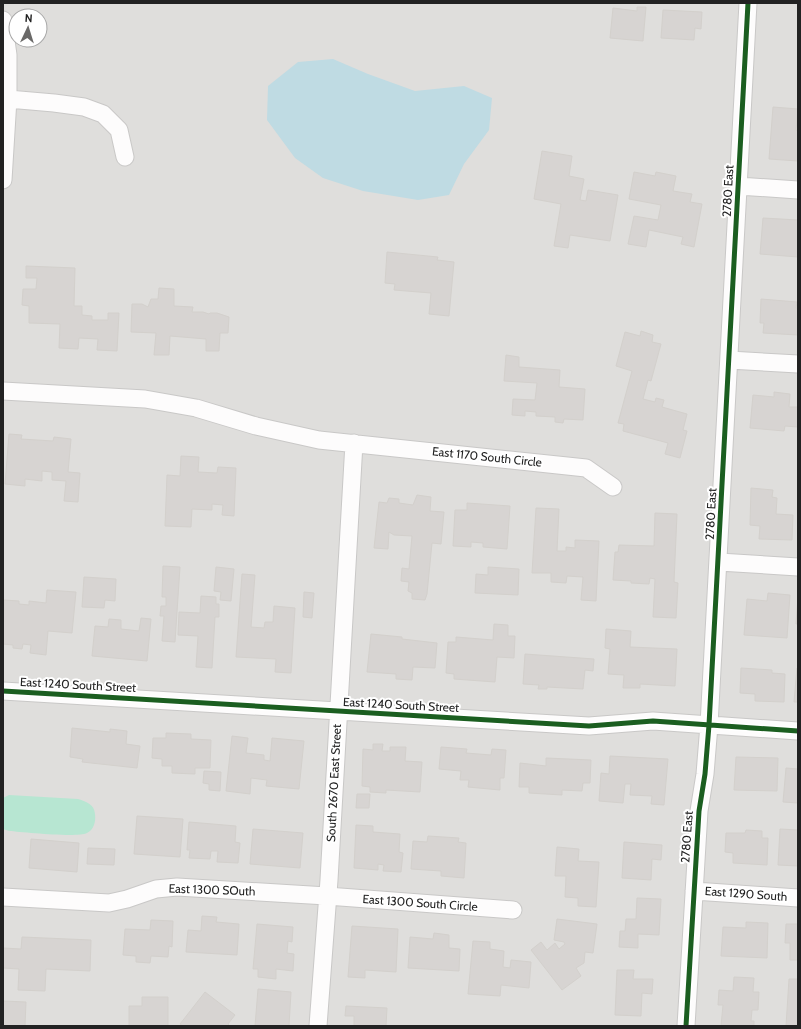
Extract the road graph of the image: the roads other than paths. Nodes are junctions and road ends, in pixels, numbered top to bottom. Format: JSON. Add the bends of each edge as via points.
{"nodes":[{"id":1,"x":748,"y":3,"type":"edge"},
{"id":2,"x":3,"y":20,"type":"edge"},
{"id":3,"x":8,"y":99,"type":"junction"},
{"id":4,"x":125,"y":157,"type":"dead end"},
{"id":5,"x":3,"y":180,"type":"edge"},
{"id":6,"x":738,"y":186,"type":"junction"},
{"id":7,"x":798,"y":190,"type":"edge"},
{"id":8,"x":729,"y":360,"type":"junction"},
{"id":9,"x":798,"y":364,"type":"edge"},
{"id":10,"x":3,"y":392,"type":"edge"},
{"id":11,"x":354,"y":443,"type":"junction"},
{"id":12,"x":613,"y":487,"type":"dead end"},
{"id":13,"x":719,"y":562,"type":"junction"},
{"id":14,"x":798,"y":567,"type":"edge"},
{"id":15,"x":3,"y":691,"type":"edge"},
{"id":16,"x":338,"y":711,"type":"junction"},
{"id":17,"x":709,"y":725,"type":"junction"},
{"id":18,"x":798,"y":731,"type":"edge"},
{"id":19,"x":694,"y":891,"type":"junction"},
{"id":20,"x":327,"y":896,"type":"junction"},
{"id":21,"x":3,"y":897,"type":"edge"},
{"id":22,"x":798,"y":898,"type":"edge"},
{"id":23,"x":513,"y":910,"type":"dead end"},
{"id":24,"x":318,"y":1026,"type":"edge"},
{"id":25,"x":686,"y":1026,"type":"edge"}],
"edges":[{"from":1,"to":6,"type":"street","name":"2780 East"},
{"from":2,"to":3,"type":"street","via":[[8,56]]},
{"from":3,"to":4,"type":"street","via":[[84,107],[103,114],[119,130]]},
{"from":3,"to":5,"type":"street"},
{"from":6,"to":7,"type":"street"},
{"from":6,"to":8,"type":"street","name":"2780 East"},
{"from":8,"to":9,"type":"street"},
{"from":8,"to":13,"type":"street","name":"2780 East"},
{"from":10,"to":11,"type":"street","name":"East 1170 South Circle","via":[[145,399],[196,408],[256,426],[319,440]]},
{"from":11,"to":12,"type":"street","name":"East 1170 South Circle","via":[[586,468]]},
{"from":11,"to":16,"type":"street","name":"South 2670 East Street"},
{"from":13,"to":14,"type":"street"},
{"from":13,"to":17,"type":"street","name":"2780 East"},
{"from":15,"to":16,"type":"street","name":"East 1240 South Street"},
{"from":16,"to":17,"type":"street","name":"East 1240 South Street","via":[[588,726],[653,721]]},
{"from":16,"to":20,"type":"street","name":"South 2670 East Street"},
{"from":17,"to":18,"type":"street","name":"East 1240 South Street"},
{"from":17,"to":19,"type":"street","name":"2780 East","via":[[699,811]]},
{"from":19,"to":22,"type":"street","name":"East 1290 South"},
{"from":19,"to":25,"type":"street","name":"2780 East"},
{"from":20,"to":21,"type":"street","name":"East 1300 SOuth","via":[[177,887],[156,889],[127,900],[109,903]]},
{"from":20,"to":23,"type":"street","name":"East 1300 South Circle"},
{"from":20,"to":24,"type":"street","name":"South 2670 East Street"}]}
